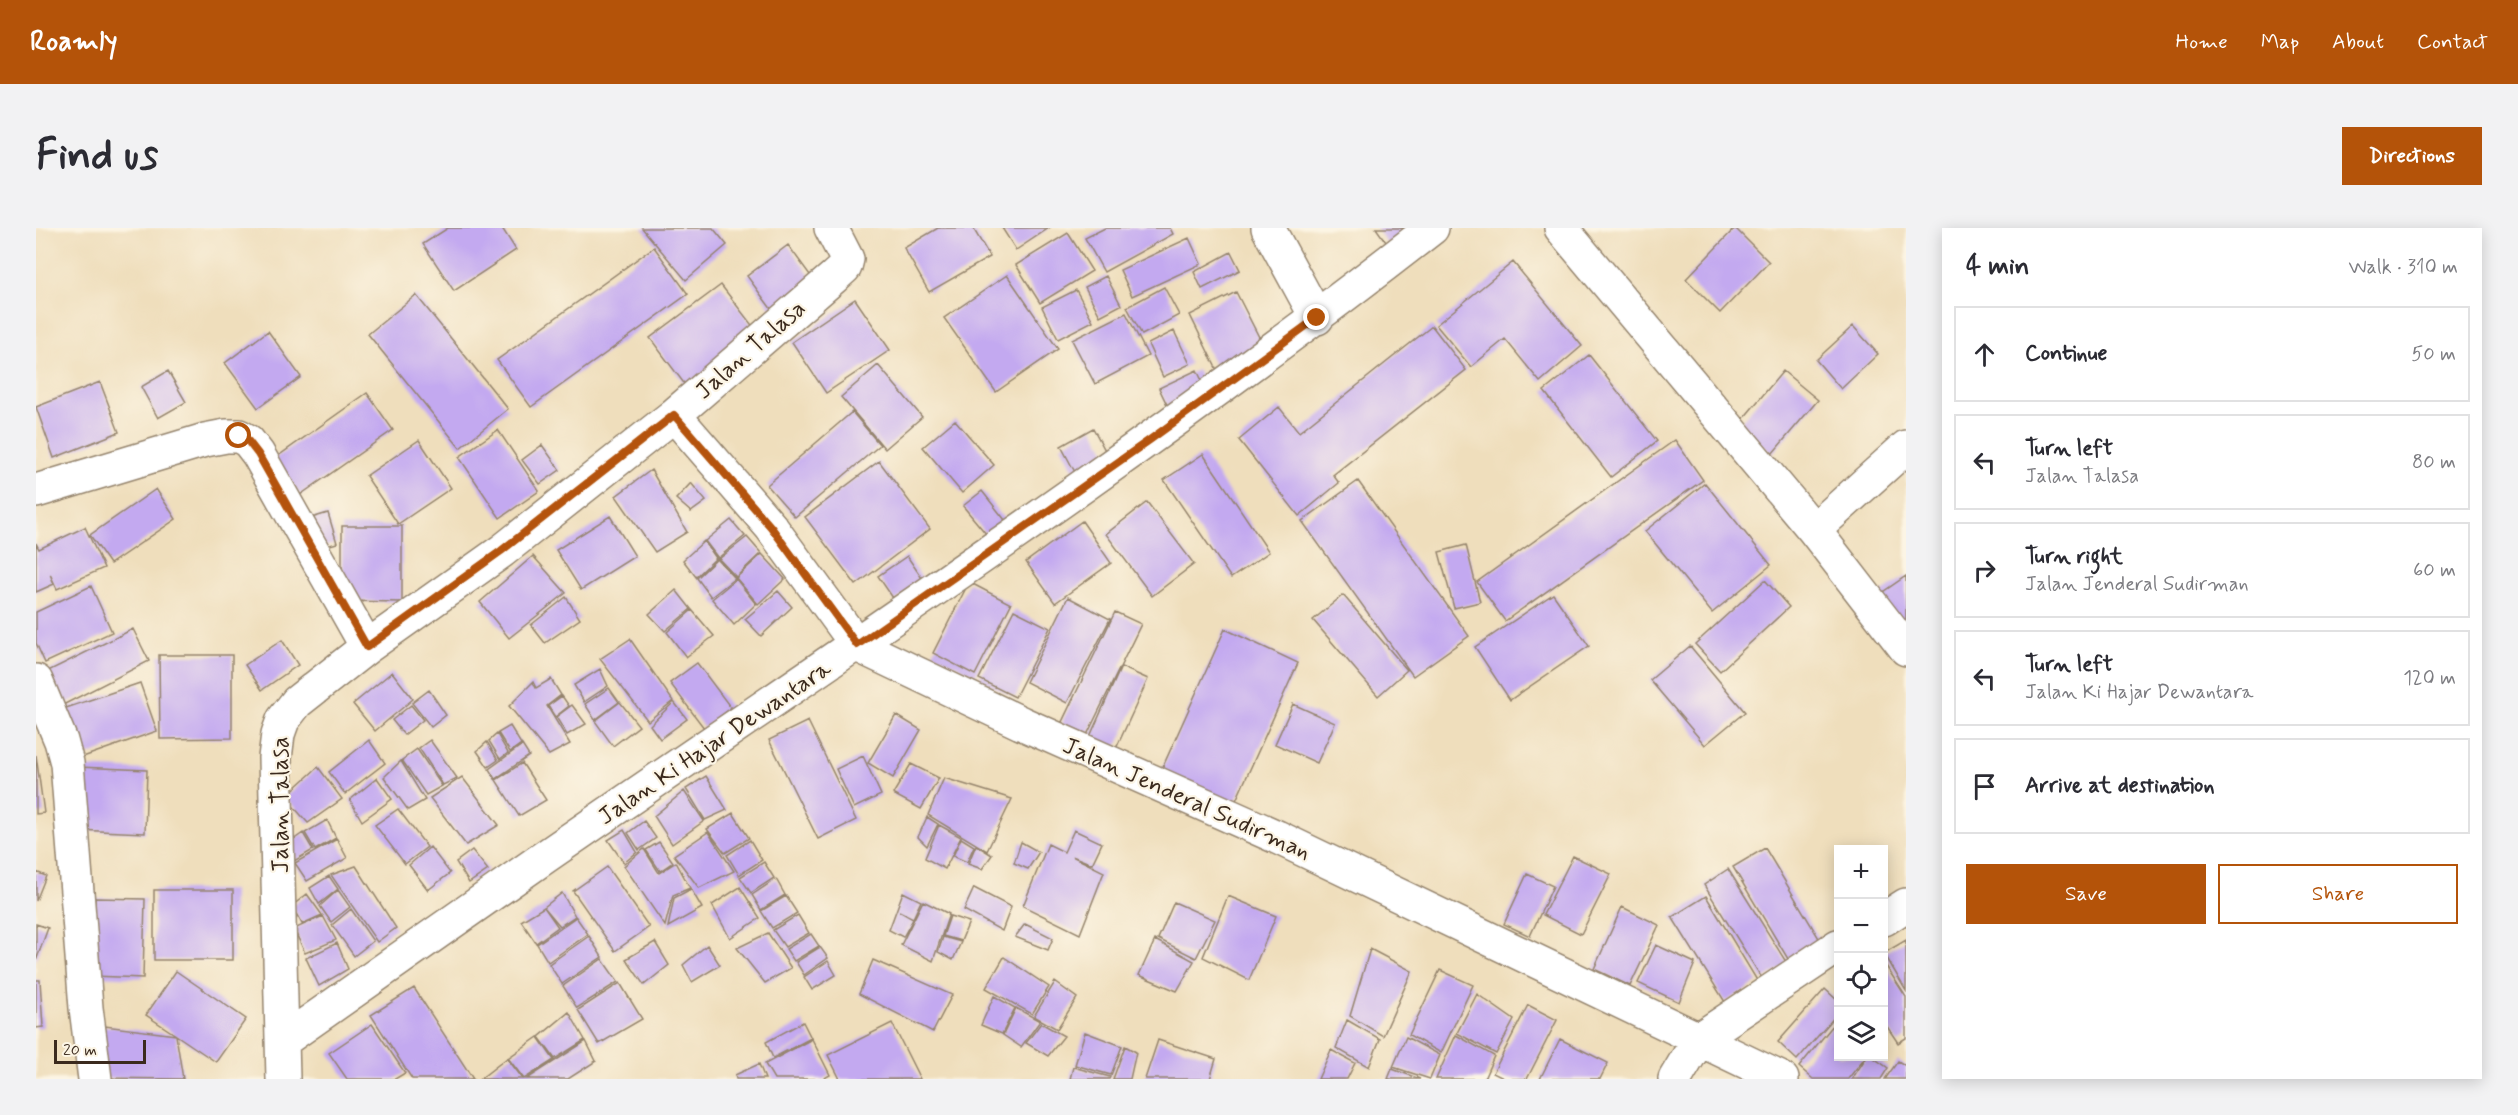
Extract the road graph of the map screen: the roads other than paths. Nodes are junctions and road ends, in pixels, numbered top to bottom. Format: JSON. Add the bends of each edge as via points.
{"nodes":[{"id":1,"x":831,"y":228,"type":"edge"},
{"id":2,"x":1268,"y":228,"type":"edge"},
{"id":3,"x":1432,"y":228,"type":"edge"},
{"id":4,"x":1561,"y":228,"type":"edge"},
{"id":5,"x":1317,"y":318,"type":"junction"},
{"id":6,"x":674,"y":415,"type":"junction"},
{"id":7,"x":1906,"y":447,"type":"edge"},
{"id":8,"x":36,"y":491,"type":"edge"},
{"id":9,"x":1814,"y":530,"type":"junction"},
{"id":10,"x":857,"y":645,"type":"junction"},
{"id":11,"x":367,"y":647,"type":"junction"},
{"id":12,"x":1906,"y":649,"type":"edge"},
{"id":13,"x":36,"y":681,"type":"edge"},
{"id":14,"x":1906,"y":905,"type":"edge"},
{"id":15,"x":1888,"y":916,"type":"edge"},
{"id":16,"x":1834,"y":949,"type":"edge"},
{"id":17,"x":1700,"y":1039,"type":"junction"},
{"id":18,"x":284,"y":1040,"type":"junction"},
{"id":19,"x":94,"y":1079,"type":"edge"},
{"id":20,"x":284,"y":1079,"type":"edge"},
{"id":21,"x":1675,"y":1079,"type":"edge"},
{"id":22,"x":1782,"y":1079,"type":"edge"}],
"edges":[{"from":1,"to":6,"type":"street","name":"Jalan Talasa","via":[[847,259],[842,270]]},
{"from":2,"to":5,"type":"street"},
{"from":3,"to":5,"type":"street","name":"Jalan Ki Hajar Dewantara"},
{"from":4,"to":9,"type":"street"},
{"from":5,"to":10,"type":"street","name":"Jalan Ki Hajar Dewantara"},
{"from":6,"to":10,"type":"street","name":"Jalan Jenderal Sudirman","via":[[771,527]]},
{"from":6,"to":11,"type":"street","name":"Jalan Talasa","via":[[501,551]]},
{"from":7,"to":9,"type":"street"},
{"from":8,"to":11,"type":"street","via":[[205,440],[239,436],[258,454]]},
{"from":9,"to":12,"type":"street"},
{"from":10,"to":17,"type":"street","name":"Jalan Jenderal Sudirman","via":[[1277,837]]},
{"from":10,"to":18,"type":"street","name":"Jalan Ki Hajar Dewantara"},
{"from":11,"to":18,"type":"street","name":"Jalan Talasa","via":[[297,702],[282,720],[278,734],[275,759]]},
{"from":13,"to":19,"type":"street","via":[[67,764]]},
{"from":14,"to":15,"type":"street"},
{"from":16,"to":17,"type":"street"},
{"from":17,"to":21,"type":"street"},
{"from":17,"to":22,"type":"street","name":"Jalan Jenderal Sudirman"},
{"from":18,"to":20,"type":"street","name":"Jalan Talasa"}]}
